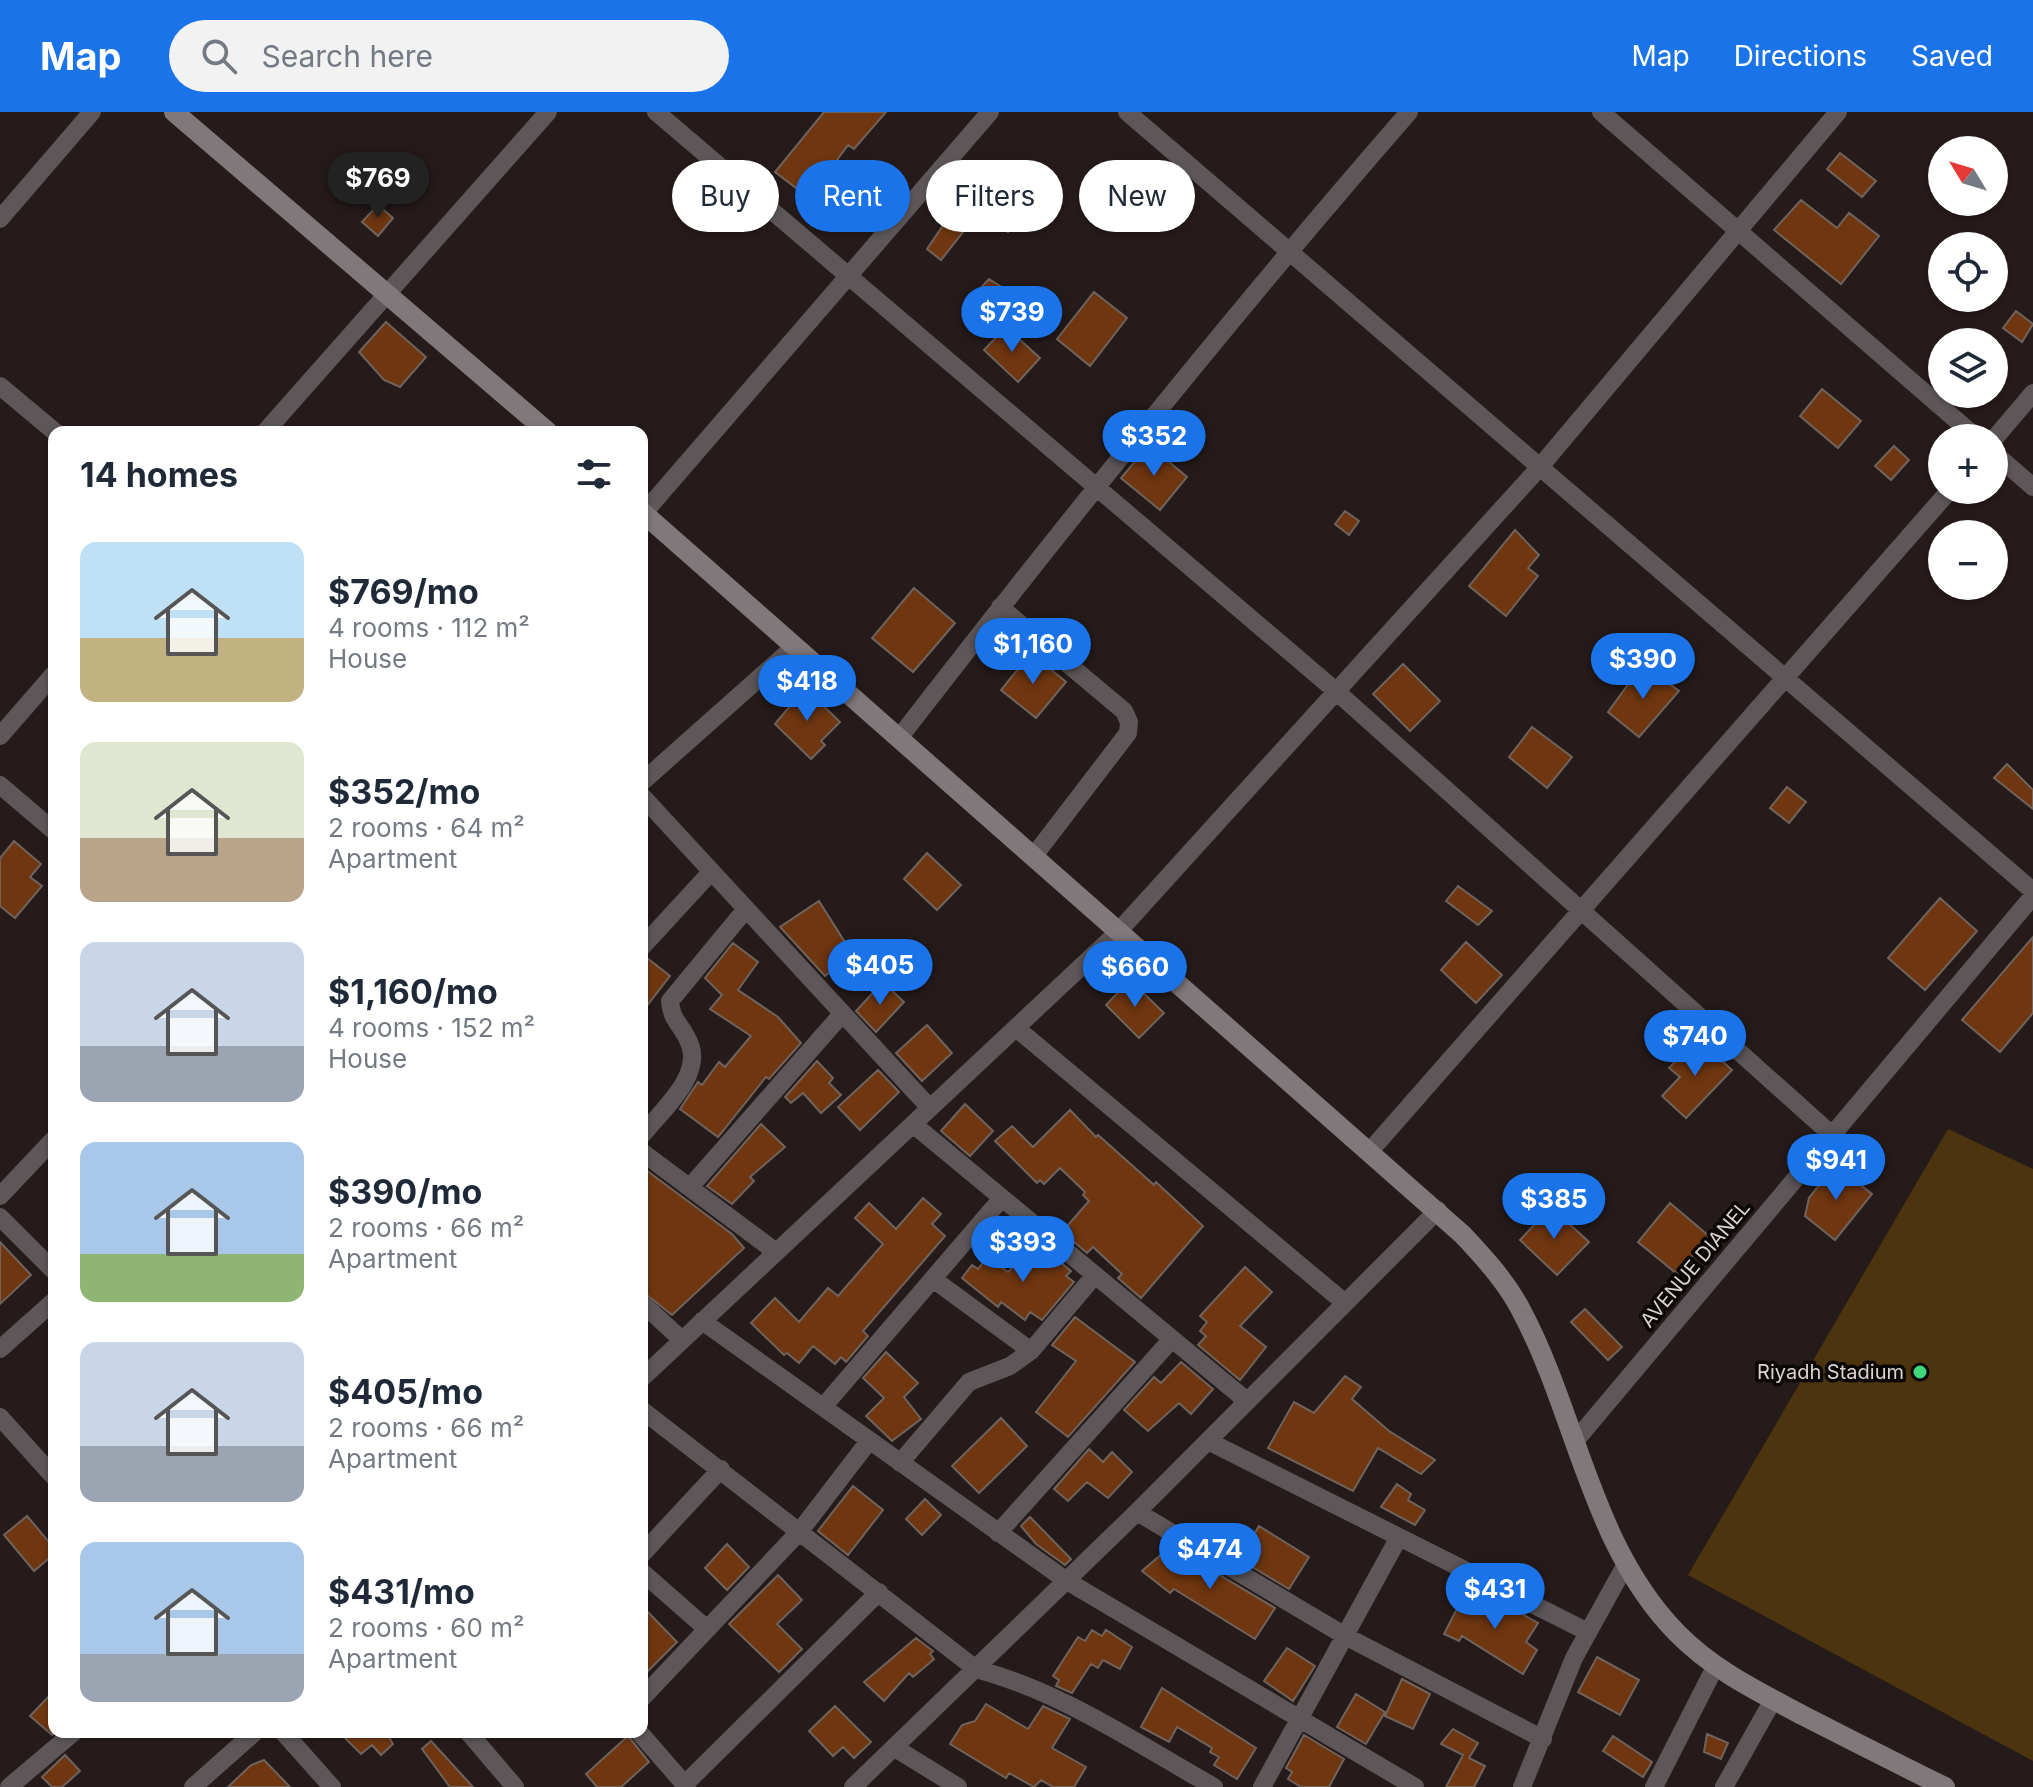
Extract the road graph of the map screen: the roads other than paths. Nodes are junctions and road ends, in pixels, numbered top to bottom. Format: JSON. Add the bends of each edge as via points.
{"nodes":[{"id":1,"x":92,"y":112,"type":"edge"},
{"id":2,"x":174,"y":112,"type":"edge"},
{"id":3,"x":548,"y":112,"type":"edge"},
{"id":4,"x":656,"y":112,"type":"edge"},
{"id":5,"x":990,"y":112,"type":"edge"},
{"id":6,"x":1127,"y":112,"type":"edge"},
{"id":7,"x":1409,"y":112,"type":"edge"},
{"id":8,"x":1601,"y":112,"type":"edge"},
{"id":9,"x":1838,"y":112,"type":"edge"},
{"id":10,"x":0,"y":219,"type":"edge"},
{"id":11,"x":1738,"y":230,"type":"junction"},
{"id":12,"x":1288,"y":251,"type":"junction"},
{"id":13,"x":847,"y":274,"type":"junction"},
{"id":14,"x":388,"y":295,"type":"junction"},
{"id":15,"x":0,"y":386,"type":"edge"},
{"id":16,"x":2033,"y":393,"type":"edge"},
{"id":17,"x":1961,"y":424,"type":"edge"},
{"id":18,"x":2007,"y":424,"type":"edge"},
{"id":19,"x":48,"y":426,"type":"edge"},
{"id":20,"x":270,"y":426,"type":"edge"},
{"id":21,"x":541,"y":426,"type":"edge"},
{"id":22,"x":2008,"y":465,"type":"edge"},
{"id":23,"x":1539,"y":468,"type":"junction"},
{"id":24,"x":1095,"y":487,"type":"junction"},
{"id":25,"x":2033,"y":487,"type":"edge"},
{"id":26,"x":1938,"y":504,"type":"edge"},
{"id":27,"x":648,"y":507,"type":"edge"},
{"id":28,"x":648,"y":517,"type":"edge"},
{"id":29,"x":1000,"y":607,"type":"junction"},
{"id":30,"x":794,"y":647,"type":"junction"},
{"id":31,"x":1787,"y":680,"type":"junction"},
{"id":32,"x":48,"y":681,"type":"edge"},
{"id":33,"x":1337,"y":692,"type":"junction"},
{"id":34,"x":0,"y":736,"type":"edge"},
{"id":35,"x":899,"y":738,"type":"junction"},
{"id":36,"x":648,"y":777,"type":"edge"},
{"id":37,"x":0,"y":785,"type":"edge"},
{"id":38,"x":648,"y":803,"type":"edge"},
{"id":39,"x":48,"y":826,"type":"edge"},
{"id":40,"x":1033,"y":857,"type":"junction"},
{"id":41,"x":711,"y":872,"type":"junction"},
{"id":42,"x":2033,"y":894,"type":"edge"},
{"id":43,"x":746,"y":909,"type":"junction"},
{"id":44,"x":1583,"y":911,"type":"junction"},
{"id":45,"x":1117,"y":933,"type":"junction"},
{"id":46,"x":648,"y":940,"type":"edge"},
{"id":47,"x":842,"y":1014,"type":"junction"},
{"id":48,"x":1016,"y":1028,"type":"junction"},
{"id":49,"x":930,"y":1108,"type":"junction"},
{"id":50,"x":913,"y":1124,"type":"junction"},
{"id":51,"x":648,"y":1127,"type":"edge"},
{"id":52,"x":1832,"y":1135,"type":"junction"},
{"id":53,"x":48,"y":1145,"type":"edge"},
{"id":54,"x":1370,"y":1151,"type":"junction"},
{"id":55,"x":648,"y":1156,"type":"edge"},
{"id":56,"x":690,"y":1187,"type":"junction"},
{"id":57,"x":0,"y":1196,"type":"edge"},
{"id":58,"x":1002,"y":1198,"type":"junction"},
{"id":59,"x":1438,"y":1210,"type":"junction"},
{"id":60,"x":0,"y":1217,"type":"edge"},
{"id":61,"x":776,"y":1252,"type":"junction"},
{"id":62,"x":48,"y":1265,"type":"edge"},
{"id":63,"x":1095,"y":1275,"type":"junction"},
{"id":64,"x":933,"y":1279,"type":"junction"},
{"id":65,"x":1345,"y":1303,"type":"junction"},
{"id":66,"x":48,"y":1306,"type":"edge"},
{"id":67,"x":648,"y":1309,"type":"edge"},
{"id":68,"x":702,"y":1321,"type":"junction"},
{"id":69,"x":1172,"y":1339,"type":"junction"},
{"id":70,"x":682,"y":1340,"type":"junction"},
{"id":71,"x":0,"y":1349,"type":"edge"},
{"id":72,"x":1031,"y":1351,"type":"junction"},
{"id":73,"x":648,"y":1372,"type":"edge"},
{"id":74,"x":1247,"y":1401,"type":"junction"},
{"id":75,"x":823,"y":1407,"type":"junction"},
{"id":76,"x":648,"y":1414,"type":"edge"},
{"id":77,"x":0,"y":1417,"type":"edge"},
{"id":78,"x":1576,"y":1440,"type":"junction"},
{"id":79,"x":869,"y":1441,"type":"junction"},
{"id":80,"x":1208,"y":1441,"type":"junction"},
{"id":81,"x":900,"y":1463,"type":"junction"},
{"id":82,"x":721,"y":1469,"type":"junction"},
{"id":83,"x":48,"y":1470,"type":"edge"},
{"id":84,"x":1137,"y":1512,"type":"junction"},
{"id":85,"x":800,"y":1531,"type":"junction"},
{"id":86,"x":998,"y":1533,"type":"junction"},
{"id":87,"x":1399,"y":1537,"type":"junction"},
{"id":88,"x":648,"y":1548,"type":"edge"},
{"id":89,"x":1626,"y":1564,"type":"junction"},
{"id":90,"x":648,"y":1577,"type":"edge"},
{"id":91,"x":1067,"y":1581,"type":"junction"},
{"id":92,"x":879,"y":1592,"type":"junction"},
{"id":93,"x":707,"y":1629,"type":"junction"},
{"id":94,"x":1588,"y":1632,"type":"junction"},
{"id":95,"x":1347,"y":1637,"type":"junction"},
{"id":96,"x":1715,"y":1667,"type":"junction"},
{"id":97,"x":976,"y":1669,"type":"junction"},
{"id":98,"x":648,"y":1692,"type":"edge"},
{"id":99,"x":1773,"y":1700,"type":"junction"},
{"id":100,"x":1300,"y":1722,"type":"junction"},
{"id":101,"x":67,"y":1738,"type":"edge"},
{"id":102,"x":248,"y":1738,"type":"edge"},
{"id":103,"x":288,"y":1738,"type":"edge"},
{"id":104,"x":473,"y":1738,"type":"edge"},
{"id":105,"x":644,"y":1738,"type":"edge"},
{"id":106,"x":1543,"y":1739,"type":"junction"},
{"id":107,"x":895,"y":1748,"type":"junction"},
{"id":108,"x":686,"y":1786,"type":"edge"},
{"id":109,"x":9,"y":1787,"type":"edge"},
{"id":110,"x":193,"y":1787,"type":"edge"},
{"id":111,"x":332,"y":1787,"type":"edge"},
{"id":112,"x":515,"y":1787,"type":"edge"},
{"id":113,"x":853,"y":1787,"type":"edge"},
{"id":114,"x":958,"y":1787,"type":"edge"},
{"id":115,"x":1214,"y":1787,"type":"edge"},
{"id":116,"x":1262,"y":1787,"type":"edge"},
{"id":117,"x":1415,"y":1787,"type":"edge"},
{"id":118,"x":1522,"y":1787,"type":"edge"},
{"id":119,"x":1654,"y":1787,"type":"edge"},
{"id":120,"x":1724,"y":1787,"type":"edge"},
{"id":121,"x":1945,"y":1787,"type":"edge"}],
"edges":[{"from":1,"to":10,"type":"street"},
{"from":2,"to":14,"type":"street"},
{"from":3,"to":14,"type":"street"},
{"from":4,"to":13,"type":"street"},
{"from":5,"to":13,"type":"street"},
{"from":6,"to":12,"type":"street"},
{"from":7,"to":12,"type":"street"},
{"from":8,"to":11,"type":"street"},
{"from":9,"to":11,"type":"street"},
{"from":11,"to":17,"type":"street"},
{"from":11,"to":23,"type":"street"},
{"from":12,"to":23,"type":"street"},
{"from":12,"to":24,"type":"street"},
{"from":13,"to":24,"type":"street"},
{"from":13,"to":27,"type":"street"},
{"from":14,"to":20,"type":"street"},
{"from":14,"to":21,"type":"street"},
{"from":15,"to":19,"type":"street"},
{"from":16,"to":18,"type":"street"},
{"from":22,"to":25,"type":"street"},
{"from":23,"to":31,"type":"street"},
{"from":23,"to":33,"type":"street"},
{"from":24,"to":29,"type":"street"},
{"from":24,"to":33,"type":"street"},
{"from":26,"to":31,"type":"street"},
{"from":28,"to":30,"type":"street"},
{"from":29,"to":35,"type":"street"},
{"from":29,"to":40,"type":"street","via":[[1124,711],[1129,722],[1128,733]]},
{"from":30,"to":35,"type":"street"},
{"from":30,"to":36,"type":"street"},
{"from":31,"to":42,"type":"street"},
{"from":31,"to":44,"type":"street"},
{"from":32,"to":34,"type":"street"},
{"from":33,"to":44,"type":"street"},
{"from":33,"to":45,"type":"street"},
{"from":35,"to":40,"type":"street"},
{"from":37,"to":39,"type":"street"},
{"from":38,"to":41,"type":"street"},
{"from":40,"to":45,"type":"street"},
{"from":41,"to":43,"type":"street"},
{"from":41,"to":46,"type":"street"},
{"from":42,"to":52,"type":"street","name":"AVENUE DIANEL"},
{"from":43,"to":47,"type":"street"},
{"from":43,"to":51,"type":"street","via":[[670,1001],[671,1015],[687,1037],[693,1060],[687,1078]]},
{"from":44,"to":52,"type":"street"},
{"from":44,"to":54,"type":"street"},
{"from":45,"to":48,"type":"street"},
{"from":45,"to":54,"type":"street"},
{"from":47,"to":49,"type":"street"},
{"from":47,"to":56,"type":"street"},
{"from":48,"to":49,"type":"street"},
{"from":48,"to":65,"type":"street"},
{"from":49,"to":50,"type":"street"},
{"from":50,"to":58,"type":"street"},
{"from":50,"to":61,"type":"street"},
{"from":52,"to":78,"type":"street","name":"AVENUE DIANEL"},
{"from":53,"to":57,"type":"street"},
{"from":54,"to":59,"type":"street"},
{"from":55,"to":56,"type":"street"},
{"from":56,"to":61,"type":"street"},
{"from":58,"to":63,"type":"street"},
{"from":58,"to":64,"type":"street"},
{"from":59,"to":65,"type":"street"},
{"from":59,"to":78,"type":"street","via":[[1511,1292]]},
{"from":60,"to":62,"type":"street"},
{"from":61,"to":68,"type":"street"},
{"from":63,"to":69,"type":"street"},
{"from":63,"to":72,"type":"street"},
{"from":64,"to":72,"type":"street"},
{"from":64,"to":75,"type":"street"},
{"from":65,"to":74,"type":"street"},
{"from":66,"to":71,"type":"street"},
{"from":67,"to":70,"type":"street"},
{"from":68,"to":70,"type":"street"},
{"from":68,"to":75,"type":"street"},
{"from":69,"to":74,"type":"street"},
{"from":69,"to":86,"type":"street"},
{"from":70,"to":73,"type":"street"},
{"from":72,"to":81,"type":"street","via":[[1010,1366],[969,1382]]},
{"from":74,"to":80,"type":"street"},
{"from":75,"to":79,"type":"street"},
{"from":76,"to":82,"type":"street"},
{"from":77,"to":83,"type":"street"},
{"from":78,"to":89,"type":"street"},
{"from":79,"to":81,"type":"street"},
{"from":79,"to":85,"type":"street"},
{"from":80,"to":84,"type":"street"},
{"from":80,"to":87,"type":"street"},
{"from":81,"to":86,"type":"street"},
{"from":82,"to":85,"type":"street"},
{"from":82,"to":88,"type":"street"},
{"from":84,"to":91,"type":"street"},
{"from":84,"to":95,"type":"street"},
{"from":85,"to":92,"type":"street"},
{"from":85,"to":93,"type":"street"},
{"from":86,"to":91,"type":"street"},
{"from":87,"to":94,"type":"street"},
{"from":87,"to":95,"type":"street"},
{"from":89,"to":94,"type":"street"},
{"from":89,"to":96,"type":"street","via":[[1676,1633]]},
{"from":90,"to":93,"type":"street"},
{"from":91,"to":97,"type":"street"},
{"from":91,"to":100,"type":"street"},
{"from":92,"to":97,"type":"street"},
{"from":92,"to":108,"type":"street"},
{"from":93,"to":98,"type":"street"},
{"from":94,"to":106,"type":"street"},
{"from":95,"to":100,"type":"street"},
{"from":95,"to":106,"type":"street"},
{"from":96,"to":99,"type":"street"},
{"from":96,"to":119,"type":"street"},
{"from":97,"to":107,"type":"street"},
{"from":97,"to":115,"type":"street","via":[[1057,1698]]},
{"from":99,"to":120,"type":"street"},
{"from":99,"to":121,"type":"street"},
{"from":100,"to":116,"type":"street"},
{"from":100,"to":117,"type":"street"},
{"from":101,"to":109,"type":"street"},
{"from":102,"to":110,"type":"street"},
{"from":103,"to":111,"type":"street"},
{"from":104,"to":112,"type":"street"},
{"from":105,"to":108,"type":"street"},
{"from":106,"to":118,"type":"street"},
{"from":107,"to":113,"type":"street"},
{"from":107,"to":114,"type":"street"}]}
